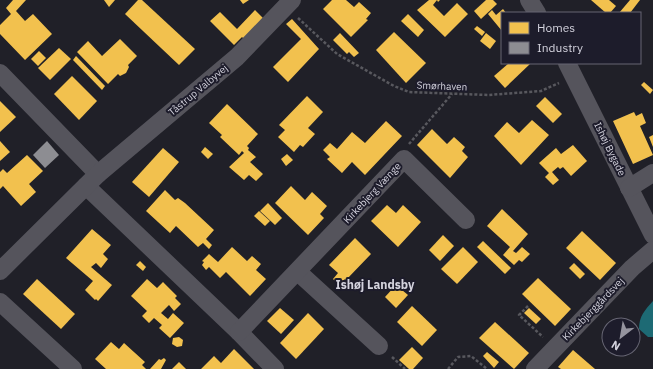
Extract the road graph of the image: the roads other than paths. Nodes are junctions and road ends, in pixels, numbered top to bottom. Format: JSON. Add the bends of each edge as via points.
{"nodes":[{"id":1,"x":530,"y":0,"type":"edge"},
{"id":2,"x":288,"y":2,"type":"edge"},
{"id":3,"x":537,"y":12,"type":"edge"},
{"id":4,"x":571,"y":70,"type":"edge"},
{"id":5,"x":0,"y":73,"type":"edge"},
{"id":6,"x":653,"y":173,"type":"edge"},
{"id":7,"x":92,"y":180,"type":"junction"},
{"id":8,"x":629,"y":188,"type":"junction"},
{"id":9,"x":466,"y":220,"type":"dead end"},
{"id":10,"x":653,"y":235,"type":"edge"},
{"id":11,"x":653,"y":250,"type":"edge"},
{"id":12,"x":0,"y":271,"type":"edge"},
{"id":13,"x":298,"y":272,"type":"junction"},
{"id":14,"x":0,"y":302,"type":"edge"},
{"id":15,"x":239,"y":332,"type":"junction"},
{"id":16,"x":379,"y":346,"type":"dead end"},
{"id":17,"x":73,"y":369,"type":"edge"},
{"id":18,"x":275,"y":369,"type":"edge"},
{"id":19,"x":536,"y":369,"type":"edge"}],
"edges":[{"from":1,"to":3,"type":"street"},
{"from":2,"to":7,"type":"street","name":"Tåstrup Valbyvej","via":[[237,57]]},
{"from":4,"to":8,"type":"street","name":"Ishøj Bygade"},
{"from":5,"to":7,"type":"street"},
{"from":6,"to":8,"type":"street"},
{"from":7,"to":12,"type":"street","name":"Tåstrup Valbyvej"},
{"from":7,"to":15,"type":"street"},
{"from":8,"to":10,"type":"street","name":"Ishøj Bygade"},
{"from":9,"to":13,"type":"street","name":"Kirkebjerg Vænge","via":[[404,159]]},
{"from":11,"to":19,"type":"street","name":"Kirkebjerggårdsvej","via":[[632,268]]},
{"from":13,"to":15,"type":"street","name":"Kirkebjerg Vænge"},
{"from":13,"to":16,"type":"street"},
{"from":14,"to":17,"type":"street"},
{"from":15,"to":18,"type":"street"}]}
